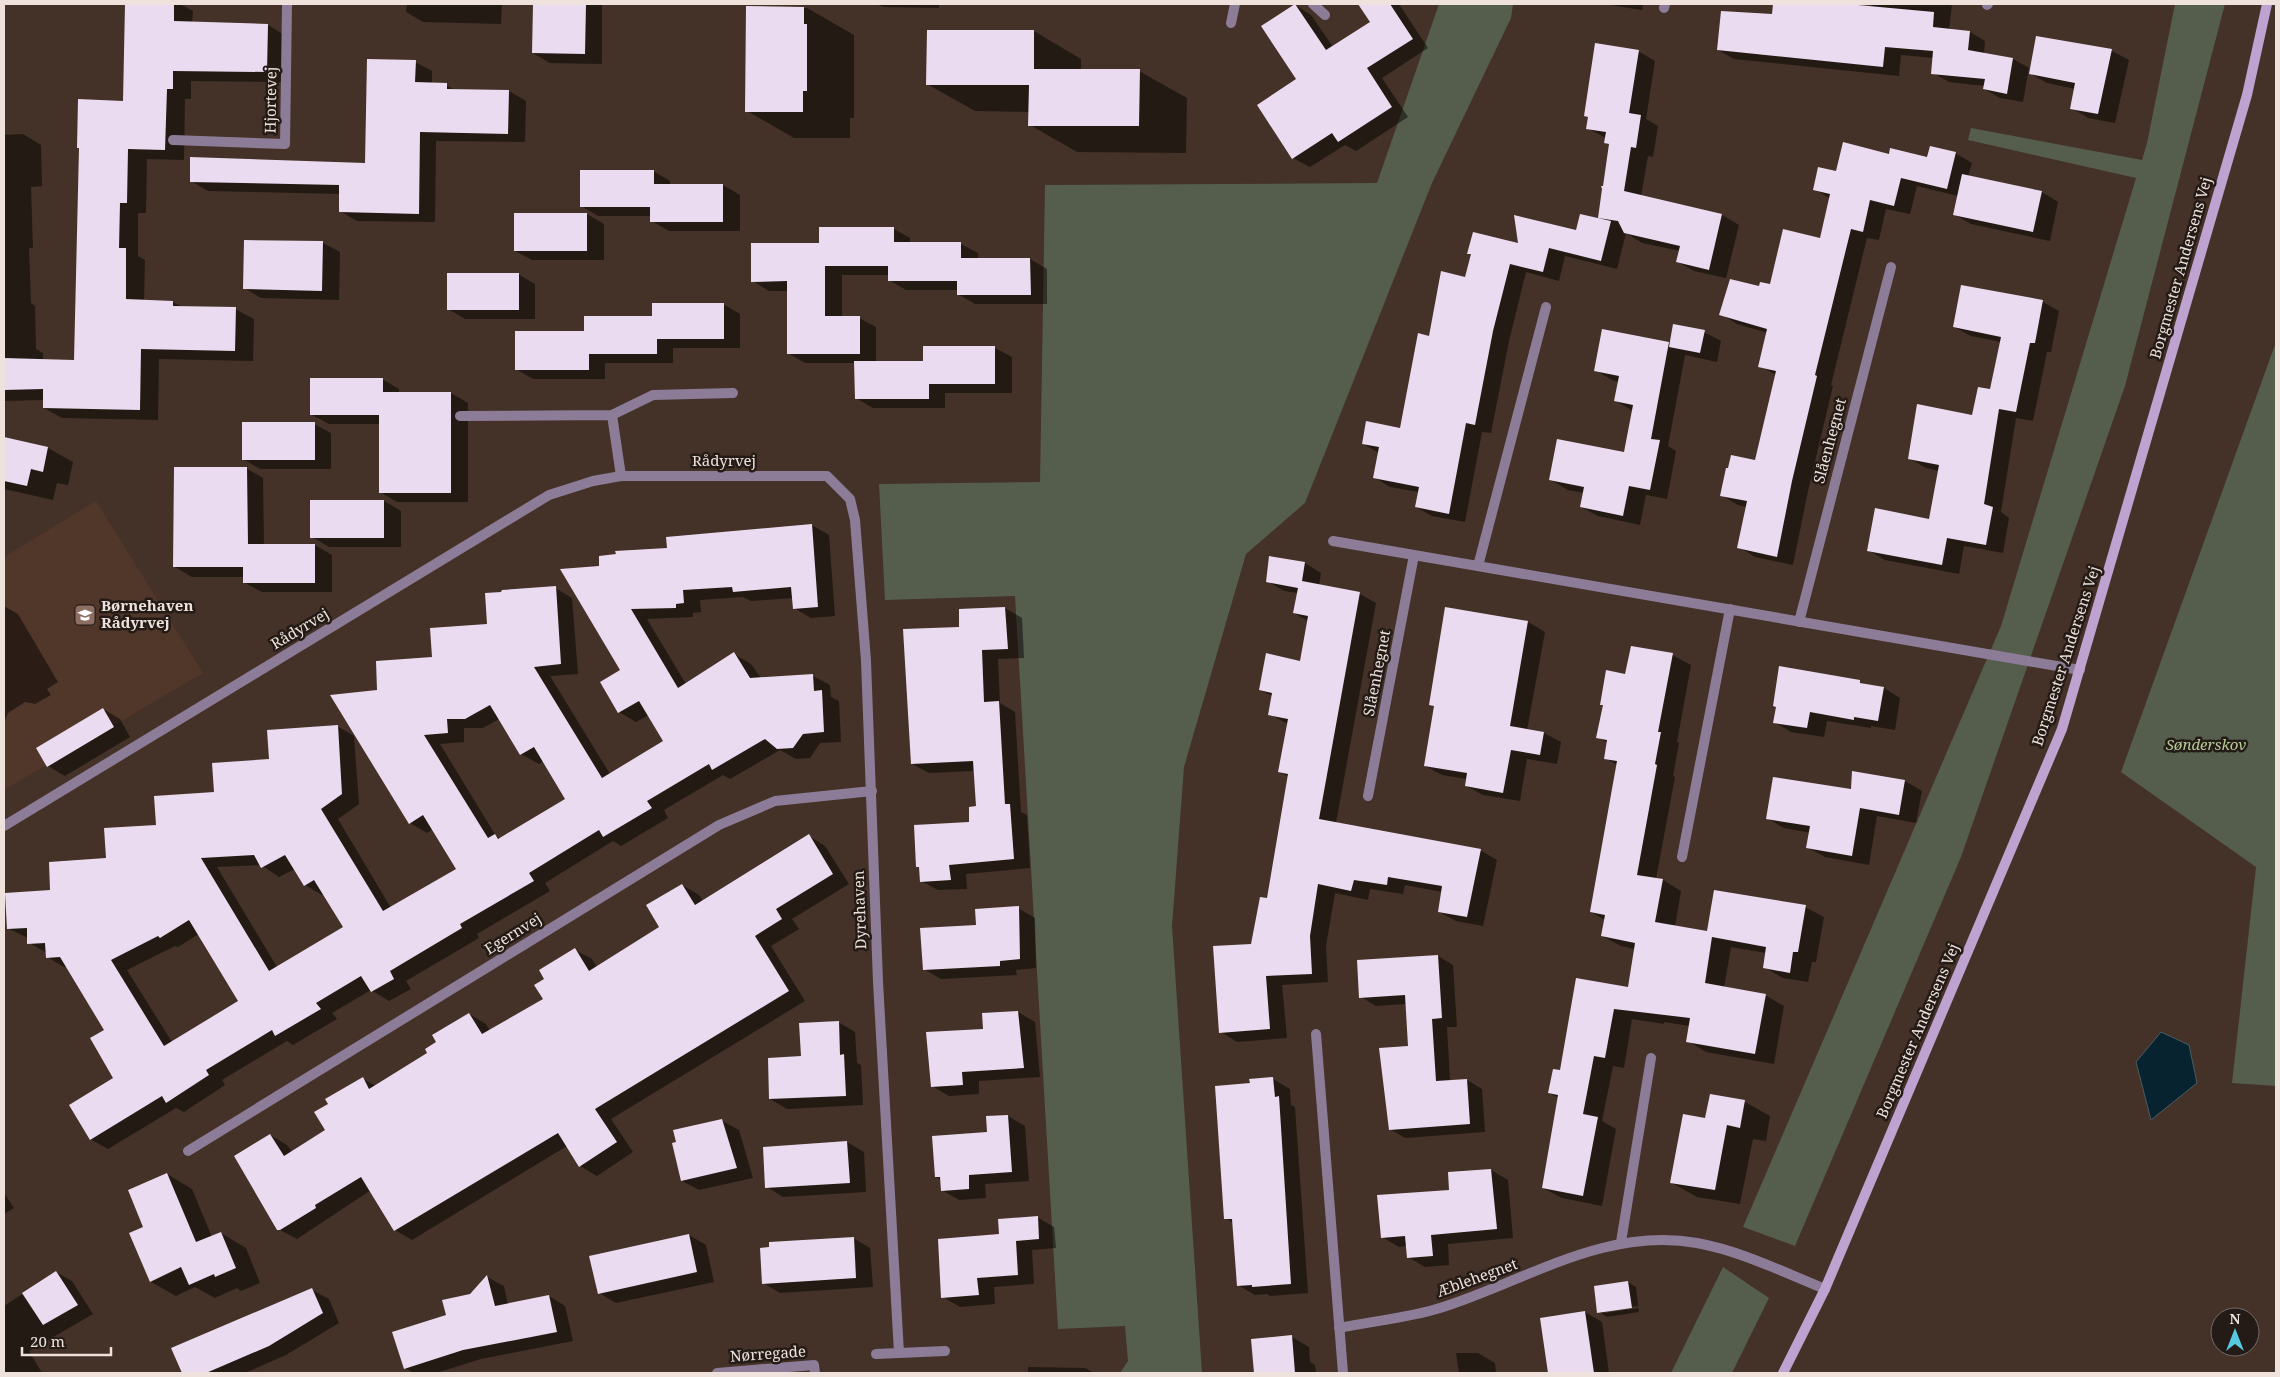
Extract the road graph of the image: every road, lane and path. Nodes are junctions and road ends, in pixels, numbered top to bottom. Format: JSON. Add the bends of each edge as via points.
{"nodes":[{"id":1,"x":287,"y":4,"type":"edge"},
{"id":2,"x":1235,"y":4,"type":"edge"},
{"id":3,"x":1313,"y":4,"type":"edge"},
{"id":4,"x":2267,"y":4,"type":"edge"},
{"id":5,"x":1325,"y":15,"type":"dead end"},
{"id":6,"x":1231,"y":23,"type":"dead end"},
{"id":7,"x":174,"y":140,"type":"dead end"},
{"id":8,"x":1891,"y":267,"type":"dead end"},
{"id":9,"x":1546,"y":308,"type":"dead end"},
{"id":10,"x":733,"y":393,"type":"dead end"},
{"id":11,"x":612,"y":415,"type":"junction"},
{"id":12,"x":460,"y":416,"type":"dead end"},
{"id":13,"x":621,"y":476,"type":"junction"},
{"id":14,"x":827,"y":476,"type":"joint"},
{"id":15,"x":1333,"y":541,"type":"dead end"},
{"id":16,"x":1414,"y":555,"type":"junction"},
{"id":17,"x":1478,"y":566,"type":"junction"},
{"id":18,"x":1730,"y":609,"type":"junction"},
{"id":19,"x":1799,"y":622,"type":"junction"},
{"id":20,"x":2080,"y":670,"type":"junction"},
{"id":21,"x":872,"y":791,"type":"junction"},
{"id":22,"x":1368,"y":796,"type":"dead end"},
{"id":23,"x":4,"y":826,"type":"edge"},
{"id":24,"x":1682,"y":857,"type":"dead end"},
{"id":25,"x":1316,"y":1034,"type":"dead end"},
{"id":26,"x":1651,"y":1058,"type":"dead end"},
{"id":27,"x":188,"y":1151,"type":"dead end"},
{"id":28,"x":1622,"y":1242,"type":"junction"},
{"id":29,"x":1825,"y":1289,"type":"junction"},
{"id":30,"x":1339,"y":1328,"type":"junction"},
{"id":31,"x":945,"y":1351,"type":"dead end"},
{"id":32,"x":899,"y":1353,"type":"junction"},
{"id":33,"x":876,"y":1354,"type":"dead end"},
{"id":34,"x":717,"y":1373,"type":"edge"},
{"id":35,"x":815,"y":1373,"type":"edge"},
{"id":36,"x":1343,"y":1373,"type":"edge"},
{"id":37,"x":1783,"y":1373,"type":"edge"}],
"edges":[{"from":1,"to":7,"type":"street","name":"Hjortevej","via":[[285,144]]},
{"from":2,"to":6,"type":"street"},
{"from":3,"to":5,"type":"street"},
{"from":4,"to":20,"type":"street","name":"Borgmester Andersens Vej","via":[[2247,95]]},
{"from":8,"to":19,"type":"street","name":"Slåenhegnet"},
{"from":9,"to":17,"type":"street"},
{"from":10,"to":11,"type":"street","via":[[653,395]]},
{"from":11,"to":12,"type":"street"},
{"from":11,"to":13,"type":"street"},
{"from":13,"to":14,"type":"street","name":"Rådyrvej"},
{"from":13,"to":23,"type":"street","name":"Rådyrvej","via":[[549,495]]},
{"from":14,"to":21,"type":"street","name":"Dyrehaven","via":[[850,499],[855,520]]},
{"from":15,"to":16,"type":"street"},
{"from":16,"to":17,"type":"street"},
{"from":16,"to":22,"type":"street","name":"Slåenhegnet"},
{"from":17,"to":18,"type":"street"},
{"from":18,"to":19,"type":"street"},
{"from":18,"to":24,"type":"street"},
{"from":19,"to":20,"type":"street"},
{"from":20,"to":29,"type":"street","name":"Borgmester Andersens Vej","via":[[2062,729]]},
{"from":21,"to":27,"type":"street","name":"Egernvej","via":[[775,801],[719,826]]},
{"from":21,"to":32,"type":"street","name":"Dyrehaven","via":[[878,982]]},
{"from":25,"to":30,"type":"street"},
{"from":26,"to":28,"type":"street"},
{"from":28,"to":29,"type":"street","name":"Æblehegnet","via":[[1696,1242],[1732,1252]]},
{"from":28,"to":30,"type":"street","name":"Æblehegnet","via":[[1584,1252],[1438,1309]]},
{"from":29,"to":37,"type":"street","name":"Borgmester Andersens Vej"},
{"from":30,"to":36,"type":"street"},
{"from":31,"to":32,"type":"street"},
{"from":32,"to":33,"type":"street"},
{"from":34,"to":35,"type":"street","name":"Nørregade","via":[[814,1365]]}]}
